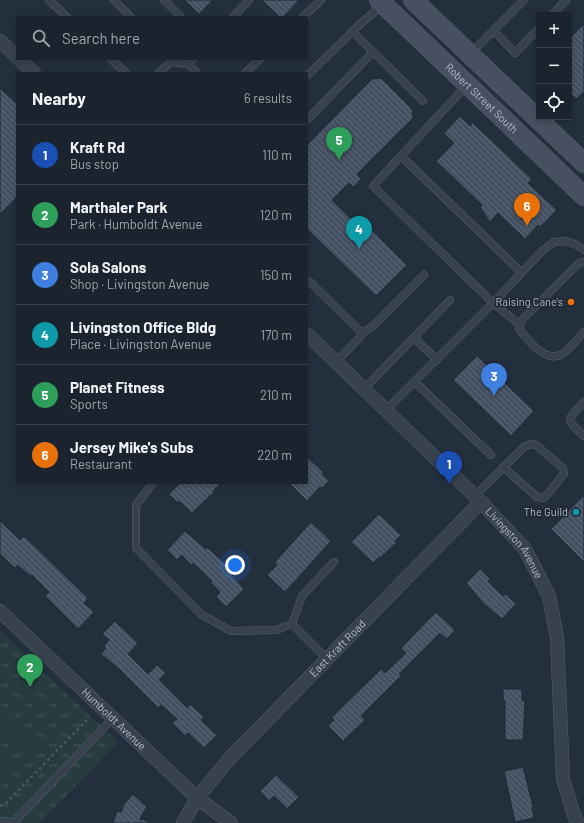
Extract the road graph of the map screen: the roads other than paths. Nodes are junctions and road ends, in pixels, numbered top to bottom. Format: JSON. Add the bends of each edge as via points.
{"nodes":[{"id":1,"x":50,"y":0,"type":"edge"},
{"id":2,"x":164,"y":0,"type":"edge"},
{"id":3,"x":249,"y":0,"type":"edge"},
{"id":4,"x":321,"y":0,"type":"edge"},
{"id":5,"x":524,"y":0,"type":"edge"},
{"id":6,"x":566,"y":0,"type":"edge"},
{"id":7,"x":119,"y":2,"type":"edge"},
{"id":8,"x":381,"y":2,"type":"edge"},
{"id":9,"x":416,"y":3,"type":"edge"},
{"id":10,"x":555,"y":12,"type":"edge"},
{"id":11,"x":66,"y":16,"type":"edge"},
{"id":12,"x":130,"y":16,"type":"edge"},
{"id":13,"x":180,"y":16,"type":"edge"},
{"id":14,"x":234,"y":16,"type":"edge"},
{"id":15,"x":304,"y":16,"type":"edge"},
{"id":16,"x":352,"y":31,"type":"junction"},
{"id":17,"x":494,"y":31,"type":"junction"},
{"id":18,"x":536,"y":31,"type":"edge"},
{"id":19,"x":0,"y":41,"type":"edge"},
{"id":20,"x":373,"y":52,"type":"junction"},
{"id":21,"x":470,"y":54,"type":"junction"},
{"id":22,"x":16,"y":56,"type":"edge"},
{"id":23,"x":20,"y":60,"type":"edge"},
{"id":24,"x":112,"y":60,"type":"edge"},
{"id":25,"x":259,"y":60,"type":"edge"},
{"id":26,"x":191,"y":62,"type":"edge"},
{"id":27,"x":33,"y":72,"type":"edge"},
{"id":28,"x":125,"y":72,"type":"edge"},
{"id":29,"x":160,"y":72,"type":"edge"},
{"id":30,"x":196,"y":72,"type":"edge"},
{"id":31,"x":246,"y":72,"type":"edge"},
{"id":32,"x":308,"y":75,"type":"edge"},
{"id":33,"x":467,"y":85,"type":"junction"},
{"id":34,"x":423,"y":101,"type":"dead end"},
{"id":35,"x":308,"y":119,"type":"edge"},
{"id":36,"x":401,"y":156,"type":"junction"},
{"id":37,"x":584,"y":162,"type":"edge"},
{"id":38,"x":584,"y":196,"type":"edge"},
{"id":39,"x":584,"y":250,"type":"edge"},
{"id":40,"x":584,"y":262,"type":"edge"},
{"id":41,"x":521,"y":272,"type":"junction"},
{"id":42,"x":424,"y":275,"type":"dead end"},
{"id":43,"x":308,"y":282,"type":"edge"},
{"id":44,"x":450,"y":300,"type":"dead end"},
{"id":45,"x":493,"y":303,"type":"junction"},
{"id":46,"x":520,"y":325,"type":"junction"},
{"id":47,"x":584,"y":332,"type":"edge"},
{"id":48,"x":362,"y":333,"type":"junction"},
{"id":49,"x":308,"y":335,"type":"edge"},
{"id":50,"x":414,"y":338,"type":"junction"},
{"id":51,"x":437,"y":360,"type":"junction"},
{"id":52,"x":336,"y":362,"type":"junction"},
{"id":53,"x":415,"y":382,"type":"junction"},
{"id":54,"x":364,"y":389,"type":"junction"},
{"id":55,"x":584,"y":402,"type":"edge"},
{"id":56,"x":386,"y":410,"type":"junction"},
{"id":57,"x":584,"y":436,"type":"edge"},
{"id":58,"x":491,"y":455,"type":"dead end"},
{"id":59,"x":504,"y":468,"type":"junction"},
{"id":60,"x":152,"y":484,"type":"edge"},
{"id":61,"x":478,"y":499,"type":"junction"},
{"id":62,"x":334,"y":562,"type":"dead end"},
{"id":63,"x":0,"y":611,"type":"edge"},
{"id":64,"x":292,"y":624,"type":"junction"},
{"id":65,"x":327,"y":658,"type":"junction"},
{"id":66,"x":114,"y":718,"type":"junction"},
{"id":67,"x":197,"y":798,"type":"junction"},
{"id":68,"x":0,"y":821,"type":"edge"},
{"id":69,"x":14,"y":823,"type":"edge"},
{"id":70,"x":183,"y":823,"type":"edge"},
{"id":71,"x":232,"y":823,"type":"edge"},
{"id":72,"x":578,"y":823,"type":"edge"}],
"edges":[{"from":1,"to":11,"type":"lane"},
{"from":2,"to":13,"type":"lane"},
{"from":3,"to":14,"type":"lane"},
{"from":4,"to":15,"type":"lane"},
{"from":5,"to":17,"type":"lane"},
{"from":6,"to":10,"type":"lane"},
{"from":7,"to":12,"type":"lane"},
{"from":8,"to":9,"type":"main road"},
{"from":8,"to":16,"type":"lane"},
{"from":8,"to":33,"type":"main road","name":"Robert Street South"},
{"from":9,"to":21,"type":"main road"},
{"from":16,"to":20,"type":"lane"},
{"from":16,"to":32,"type":"lane"},
{"from":17,"to":18,"type":"lane","via":[[515,53]]},
{"from":17,"to":21,"type":"lane"},
{"from":19,"to":22,"type":"street"},
{"from":20,"to":34,"type":"lane"},
{"from":20,"to":35,"type":"lane"},
{"from":21,"to":37,"type":"main road"},
{"from":23,"to":27,"type":"street"},
{"from":24,"to":28,"type":"lane"},
{"from":25,"to":31,"type":"lane"},
{"from":26,"to":29,"type":"lane","via":[[171,62]]},
{"from":26,"to":30,"type":"lane"},
{"from":33,"to":36,"type":"lane"},
{"from":33,"to":38,"type":"main road","name":"Robert Street South"},
{"from":36,"to":41,"type":"lane"},
{"from":36,"to":45,"type":"lane","via":[[373,186]]},
{"from":39,"to":41,"type":"lane","via":[[566,241],[554,242]]},
{"from":40,"to":46,"type":"lane","via":[[579,263]]},
{"from":41,"to":45,"type":"lane"},
{"from":42,"to":48,"type":"lane","via":[[372,327]]},
{"from":43,"to":48,"type":"lane"},
{"from":44,"to":50,"type":"lane"},
{"from":45,"to":46,"type":"lane"},
{"from":45,"to":51,"type":"lane"},
{"from":46,"to":47,"type":"lane","via":[[520,329],[540,352],[556,356],[562,354]]},
{"from":48,"to":52,"type":"lane"},
{"from":49,"to":52,"type":"street","name":"Livingston Avenue"},
{"from":50,"to":51,"type":"lane"},
{"from":50,"to":54,"type":"lane"},
{"from":51,"to":53,"type":"lane"},
{"from":52,"to":54,"type":"street","name":"Livingston Avenue"},
{"from":53,"to":56,"type":"lane"},
{"from":53,"to":58,"type":"lane"},
{"from":54,"to":56,"type":"street","name":"Livingston Avenue"},
{"from":55,"to":57,"type":"lane","via":[[570,419],[570,423]]},
{"from":56,"to":61,"type":"street","name":"Livingston Avenue"},
{"from":59,"to":59,"type":"lane","via":[[525,446],[531,444],[536,445],[563,468],[564,474],[544,498],[537,497]]},
{"from":59,"to":61,"type":"lane"},
{"from":60,"to":64,"type":"lane","via":[[136,505],[136,548],[141,554],[202,615],[231,631],[276,630]]},
{"from":61,"to":65,"type":"street","name":"East Kraft Road"},
{"from":61,"to":72,"type":"street","name":"Livingston Avenue","via":[[526,549],[549,596],[557,638],[563,780]]},
{"from":62,"to":64,"type":"lane","via":[[302,596]]},
{"from":63,"to":66,"type":"street","name":"Humboldt Avenue"},
{"from":64,"to":65,"type":"lane"},
{"from":65,"to":67,"type":"street","name":"East Kraft Road","via":[[230,758]]},
{"from":66,"to":67,"type":"street","name":"Humboldt Avenue"},
{"from":66,"to":69,"type":"lane"},
{"from":67,"to":70,"type":"street","name":"East Kraft Road"},
{"from":67,"to":71,"type":"street","name":"Humboldt Avenue"},
{"from":68,"to":69,"type":"lane"}]}
